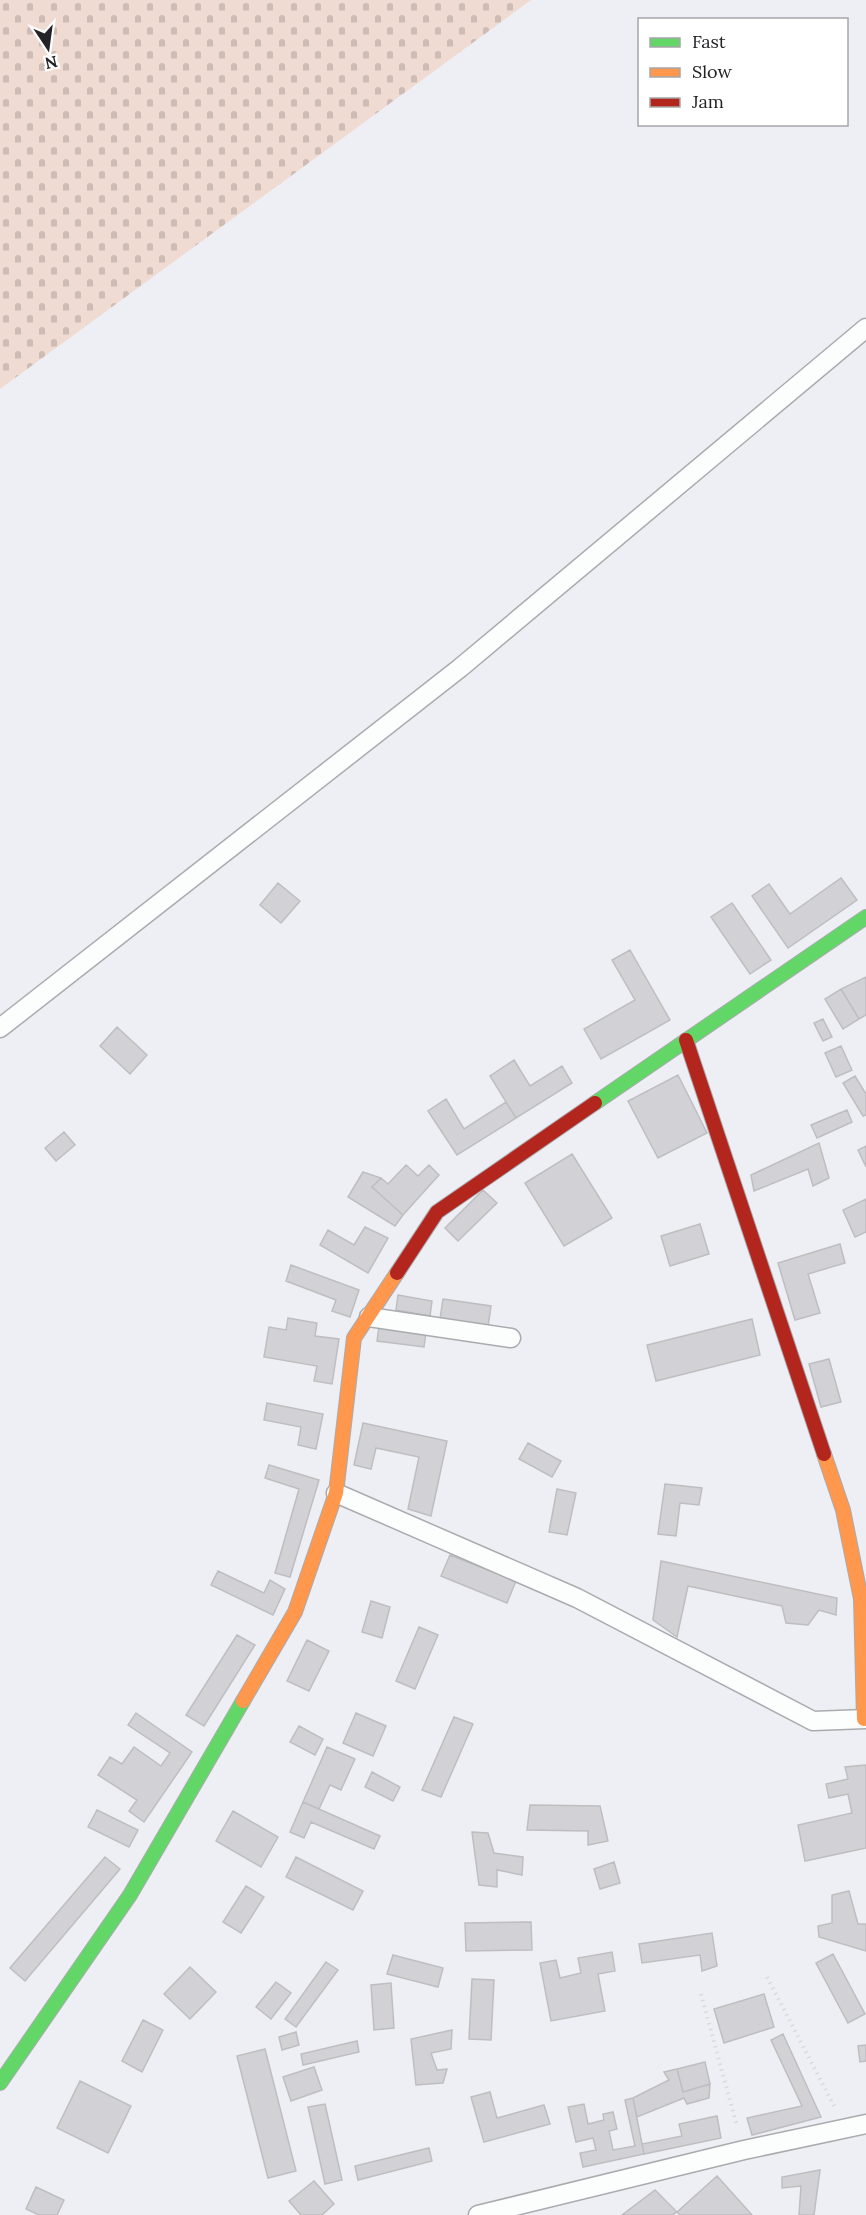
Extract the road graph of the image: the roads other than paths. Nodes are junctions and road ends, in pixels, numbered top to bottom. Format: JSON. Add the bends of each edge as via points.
{"nodes":[{"id":1,"x":866,"y":328,"type":"edge"},
{"id":2,"x":866,"y":917,"type":"edge"},
{"id":3,"x":0,"y":1028,"type":"edge"},
{"id":4,"x":686,"y":1040,"type":"junction"},
{"id":5,"x":369,"y":1317,"type":"junction"},
{"id":6,"x":511,"y":1338,"type":"dead end"},
{"id":7,"x":336,"y":1493,"type":"junction"},
{"id":8,"x":865,"y":1719,"type":"edge"},
{"id":9,"x":0,"y":2083,"type":"edge"},
{"id":10,"x":866,"y":2124,"type":"edge"},
{"id":11,"x":478,"y":2215,"type":"edge"}],
"edges":[{"from":1,"to":3,"type":"lane","via":[[460,668]]},
{"from":2,"to":4,"type":"street"},
{"from":4,"to":5,"type":"street","via":[[437,1212]]},
{"from":4,"to":8,"type":"street","via":[[843,1510],[861,1599]]},
{"from":5,"to":6,"type":"lane"},
{"from":5,"to":7,"type":"street","via":[[354,1338]]},
{"from":7,"to":8,"type":"lane","via":[[577,1598],[813,1721]]},
{"from":7,"to":9,"type":"street","via":[[295,1612],[274,1650],[130,1895]]},
{"from":10,"to":11,"type":"lane"}]}
